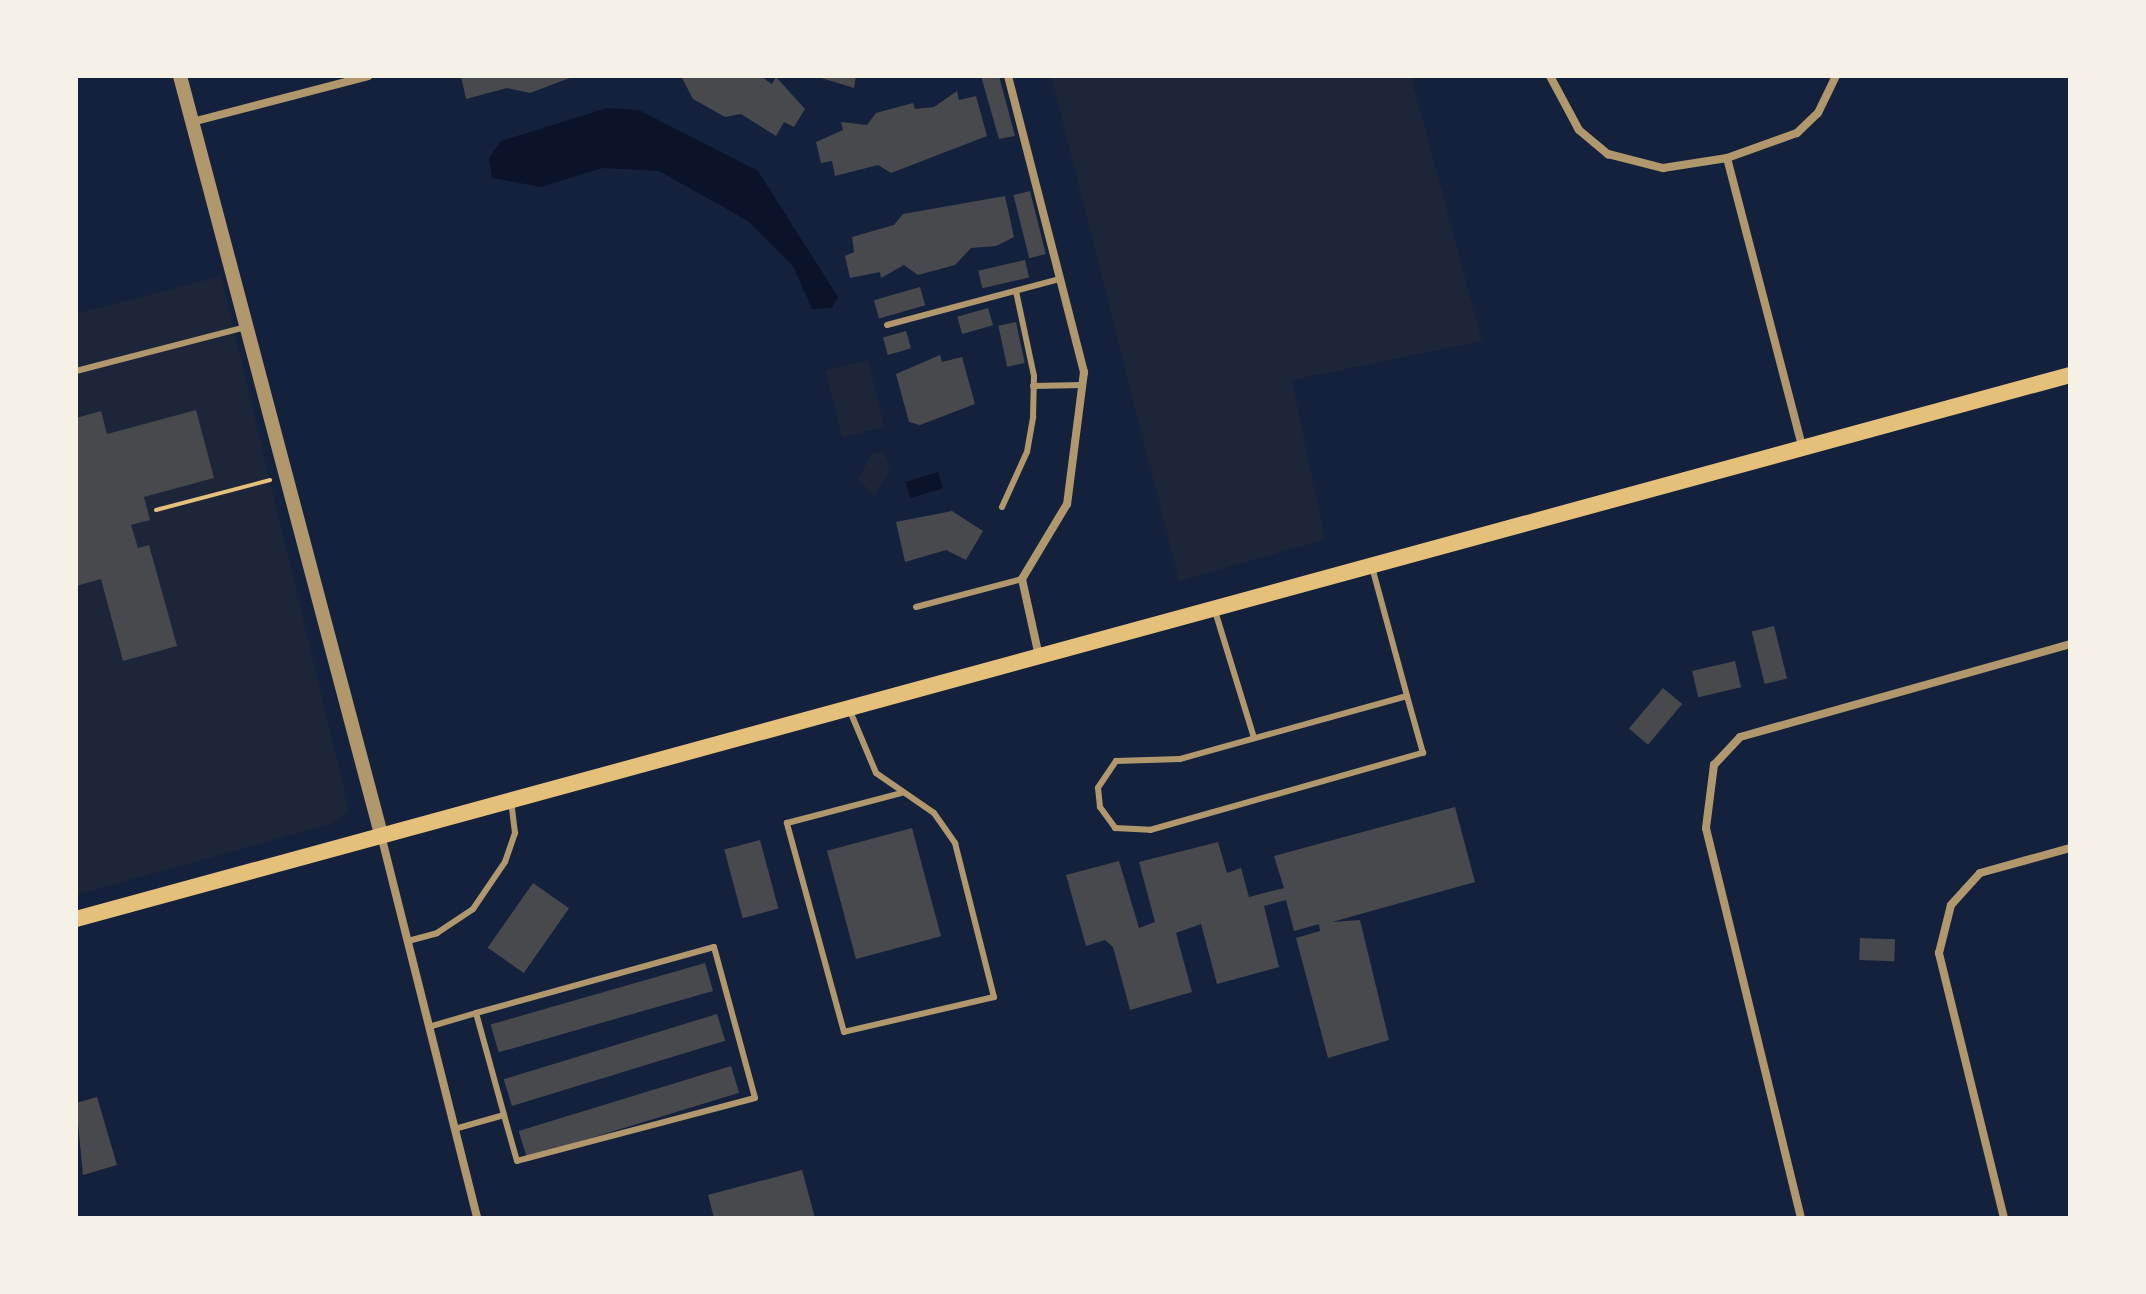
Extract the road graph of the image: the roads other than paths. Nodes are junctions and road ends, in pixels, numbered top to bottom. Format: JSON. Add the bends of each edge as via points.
{"nodes":[{"id":1,"x":180,"y":76,"type":"edge"},
{"id":2,"x":368,"y":76,"type":"edge"},
{"id":3,"x":1008,"y":76,"type":"edge"},
{"id":4,"x":1550,"y":76,"type":"edge"},
{"id":5,"x":1836,"y":76,"type":"edge"},
{"id":6,"x":192,"y":122,"type":"junction"},
{"id":7,"x":1727,"y":158,"type":"junction"},
{"id":8,"x":1060,"y":279,"type":"junction"},
{"id":9,"x":1016,"y":291,"type":"junction"},
{"id":10,"x":887,"y":325,"type":"dead end"},
{"id":11,"x":246,"y":327,"type":"junction"},
{"id":12,"x":76,"y":371,"type":"edge"},
{"id":13,"x":2070,"y":375,"type":"edge"},
{"id":14,"x":1083,"y":385,"type":"junction"},
{"id":15,"x":1033,"y":386,"type":"junction"},
{"id":16,"x":1801,"y":443,"type":"junction"},
{"id":17,"x":1002,"y":507,"type":"dead end"},
{"id":18,"x":1372,"y":567,"type":"junction"},
{"id":19,"x":1022,"y":579,"type":"junction"},
{"id":20,"x":916,"y":607,"type":"dead end"},
{"id":21,"x":1214,"y":610,"type":"junction"},
{"id":22,"x":2070,"y":644,"type":"edge"},
{"id":23,"x":1039,"y":656,"type":"junction"},
{"id":24,"x":1407,"y":696,"type":"junction"},
{"id":25,"x":848,"y":708,"type":"junction"},
{"id":26,"x":1254,"y":738,"type":"junction"},
{"id":27,"x":901,"y":793,"type":"junction"},
{"id":28,"x":511,"y":799,"type":"junction"},
{"id":29,"x":381,"y":834,"type":"junction"},
{"id":30,"x":2070,"y":848,"type":"edge"},
{"id":31,"x":76,"y":919,"type":"edge"},
{"id":32,"x":408,"y":941,"type":"junction"},
{"id":33,"x":476,"y":1013,"type":"junction"},
{"id":34,"x":429,"y":1027,"type":"junction"},
{"id":35,"x":504,"y":1115,"type":"junction"},
{"id":36,"x":455,"y":1129,"type":"junction"},
{"id":37,"x":477,"y":1218,"type":"edge"},
{"id":38,"x":1801,"y":1218,"type":"edge"},
{"id":39,"x":2004,"y":1218,"type":"edge"}],
"edges":[{"from":1,"to":6,"type":"street"},
{"from":2,"to":6,"type":"street"},
{"from":3,"to":8,"type":"street"},
{"from":4,"to":7,"type":"street","via":[[1579,130],[1608,154],[1663,168]]},
{"from":5,"to":7,"type":"street","via":[[1818,113],[1797,133]]},
{"from":6,"to":11,"type":"street"},
{"from":7,"to":16,"type":"street"},
{"from":8,"to":9,"type":"lane"},
{"from":8,"to":14,"type":"street"},
{"from":9,"to":10,"type":"lane"},
{"from":9,"to":15,"type":"lane"},
{"from":11,"to":12,"type":"lane"},
{"from":11,"to":29,"type":"street"},
{"from":13,"to":16,"type":"main road"},
{"from":14,"to":15,"type":"lane"},
{"from":14,"to":19,"type":"street","via":[[1067,504]]},
{"from":15,"to":17,"type":"lane","via":[[1027,452]]},
{"from":16,"to":18,"type":"main road"},
{"from":18,"to":21,"type":"main road"},
{"from":18,"to":24,"type":"lane"},
{"from":19,"to":20,"type":"lane"},
{"from":19,"to":23,"type":"street"},
{"from":21,"to":23,"type":"main road"},
{"from":21,"to":26,"type":"lane"},
{"from":22,"to":38,"type":"street","via":[[1740,737],[1714,765],[1706,828]]},
{"from":23,"to":25,"type":"main road"},
{"from":24,"to":26,"type":"lane"},
{"from":24,"to":26,"type":"lane","via":[[1423,753],[1150,830],[1115,828],[1100,807],[1098,788],[1116,761],[1180,759]]},
{"from":25,"to":27,"type":"lane","via":[[876,773]]},
{"from":25,"to":28,"type":"main road"},
{"from":27,"to":27,"type":"lane","via":[[934,813],[955,843],[994,997],[844,1032],[787,823]]},
{"from":28,"to":29,"type":"main road"},
{"from":28,"to":32,"type":"lane","via":[[515,833],[505,862],[473,909],[437,933]]},
{"from":29,"to":31,"type":"main road"},
{"from":29,"to":32,"type":"street"},
{"from":30,"to":39,"type":"street","via":[[1980,873],[1951,905],[1939,953]]},
{"from":32,"to":34,"type":"street"},
{"from":33,"to":34,"type":"lane"},
{"from":33,"to":35,"type":"lane"},
{"from":33,"to":35,"type":"lane","via":[[714,947],[755,1098],[517,1161]]},
{"from":34,"to":36,"type":"street"},
{"from":35,"to":36,"type":"lane"},
{"from":36,"to":37,"type":"street"}]}
